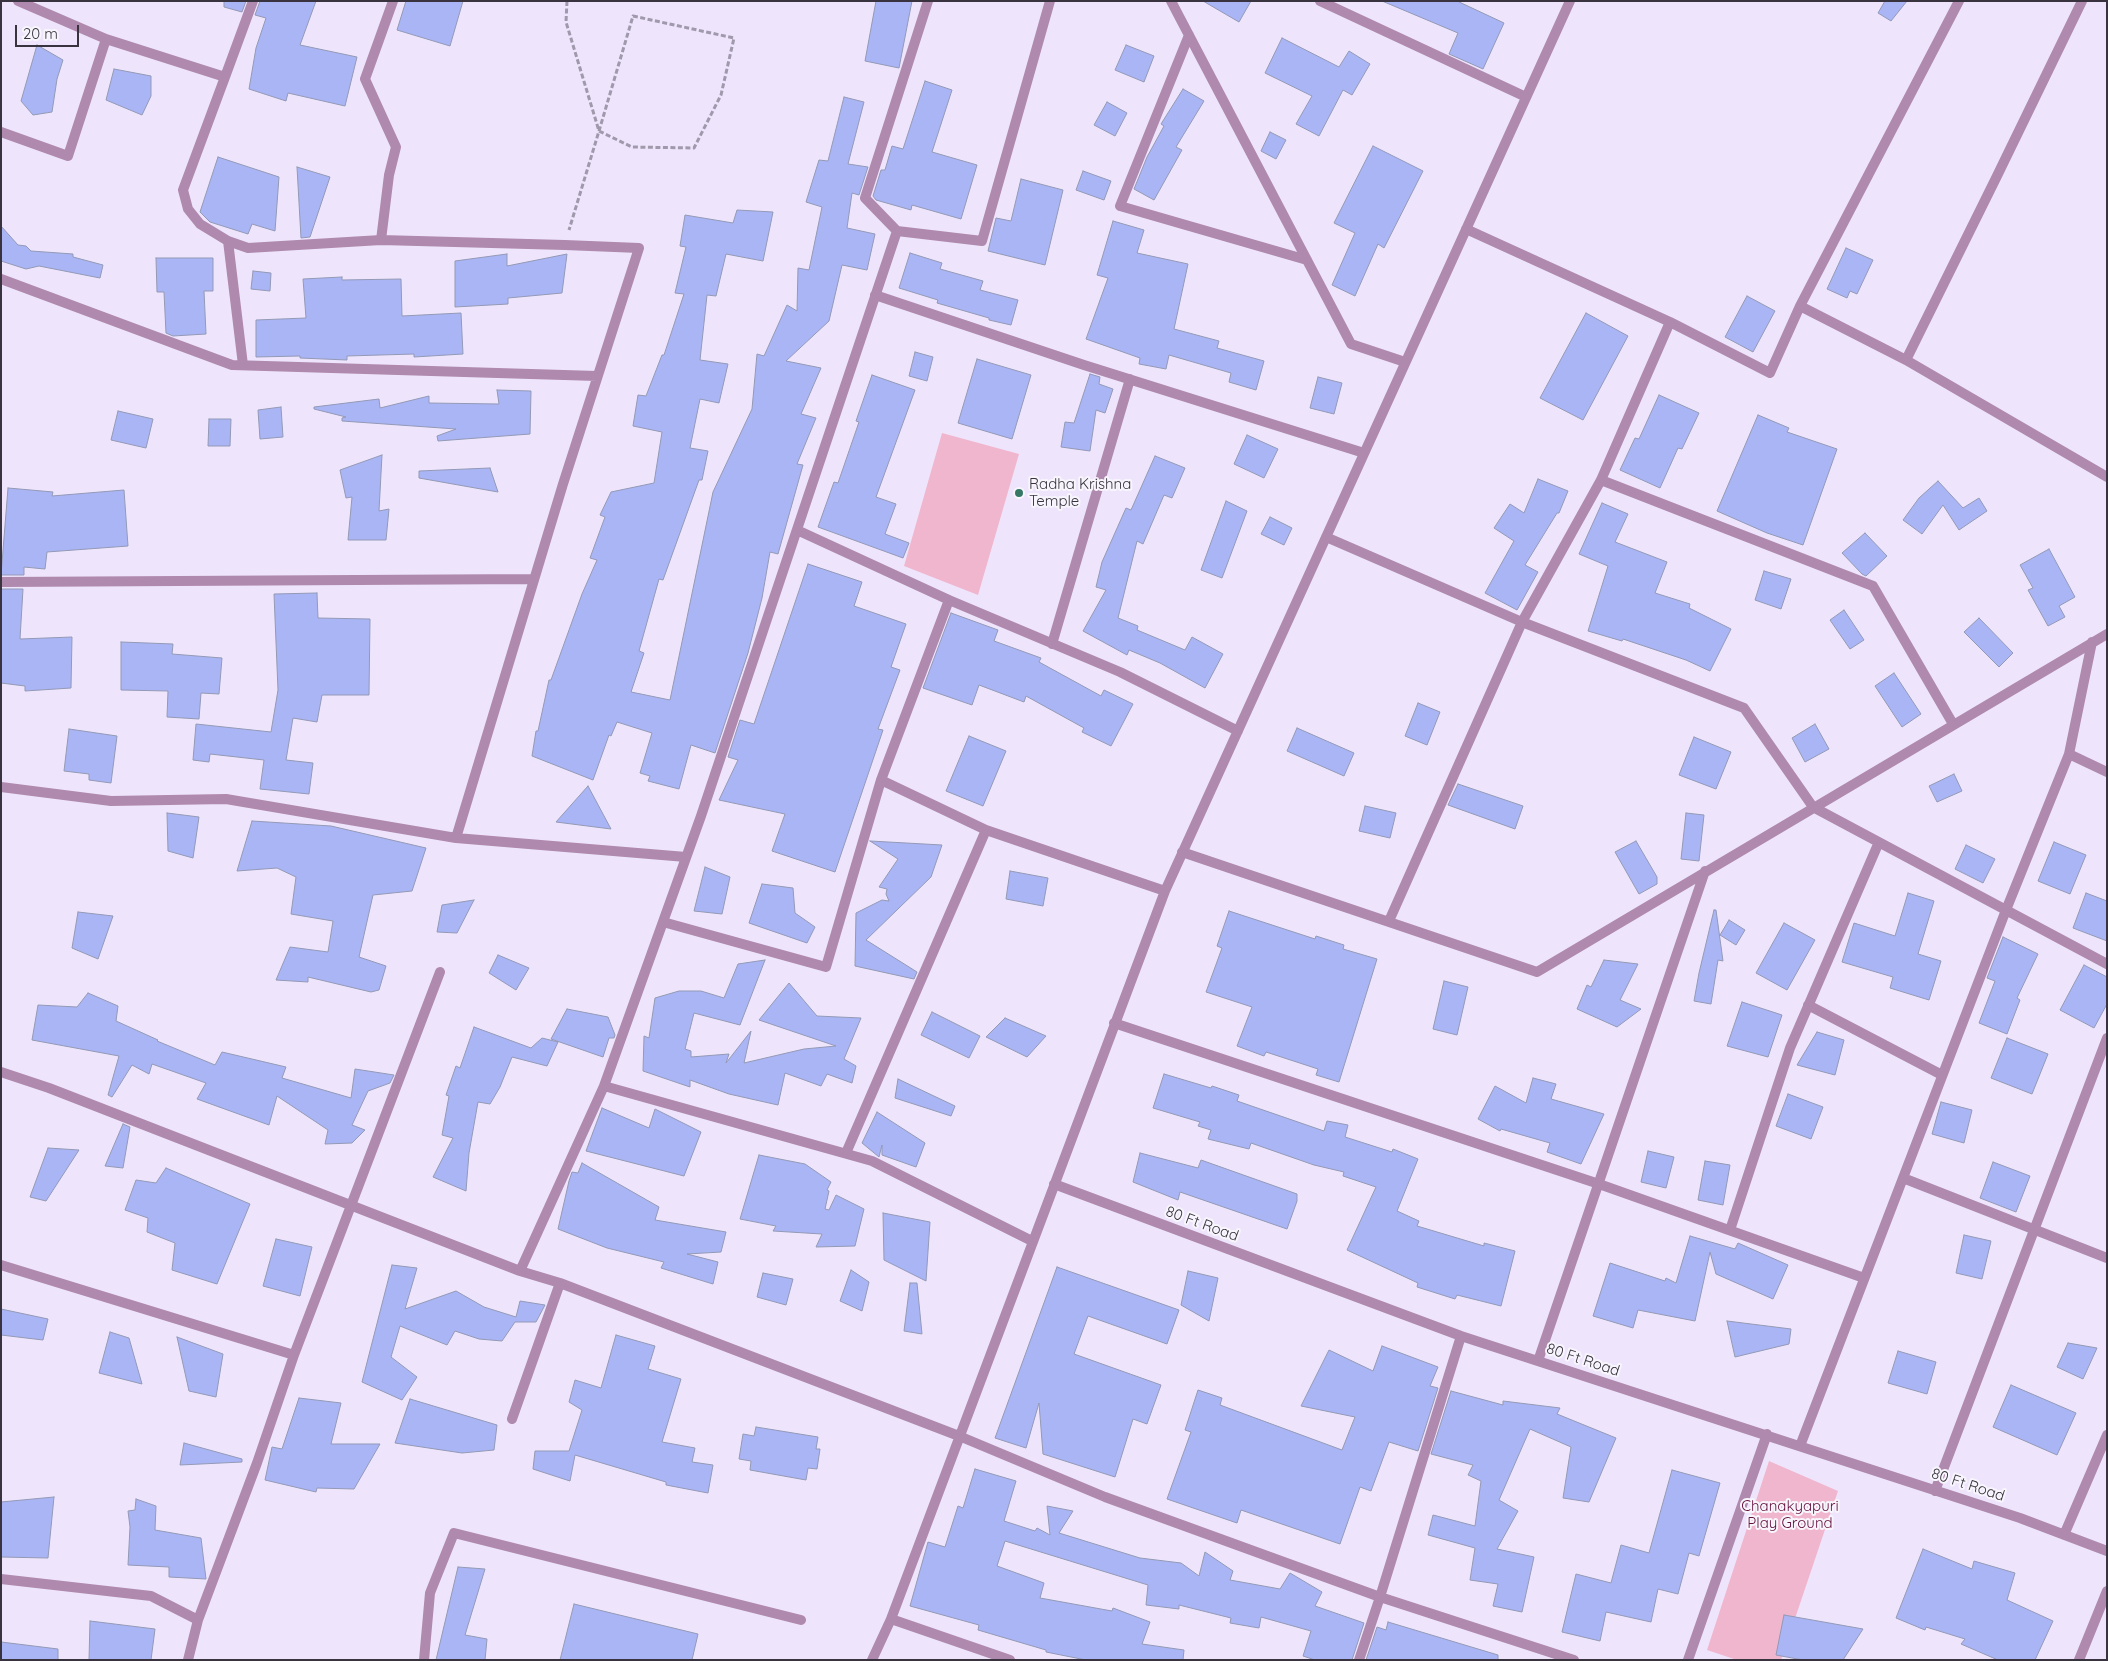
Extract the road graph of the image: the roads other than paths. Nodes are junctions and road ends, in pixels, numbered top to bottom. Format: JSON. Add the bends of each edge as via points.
{"nodes":[{"id":1,"x":18,"y":1,"type":"edge"},
{"id":2,"x":253,"y":1,"type":"edge"},
{"id":3,"x":393,"y":1,"type":"edge"},
{"id":4,"x":928,"y":1,"type":"edge"},
{"id":5,"x":1050,"y":1,"type":"edge"},
{"id":6,"x":1171,"y":1,"type":"edge"},
{"id":7,"x":1320,"y":1,"type":"edge"},
{"id":8,"x":1570,"y":1,"type":"edge"},
{"id":9,"x":1959,"y":1,"type":"edge"},
{"id":10,"x":2082,"y":1,"type":"edge"},
{"id":11,"x":1337,"y":5,"type":"edge"},
{"id":12,"x":1189,"y":35,"type":"junction"},
{"id":13,"x":106,"y":39,"type":"junction"},
{"id":14,"x":225,"y":77,"type":"junction"},
{"id":15,"x":1526,"y":97,"type":"junction"},
{"id":16,"x":1,"y":132,"type":"edge"},
{"id":17,"x":1466,"y":230,"type":"junction"},
{"id":18,"x":897,"y":231,"type":"junction"},
{"id":19,"x":381,"y":240,"type":"junction"},
{"id":20,"x":228,"y":241,"type":"junction"},
{"id":21,"x":1308,"y":260,"type":"junction"},
{"id":22,"x":1,"y":279,"type":"edge"},
{"id":23,"x":875,"y":295,"type":"junction"},
{"id":24,"x":1800,"y":306,"type":"junction"},
{"id":25,"x":1670,"y":322,"type":"junction"},
{"id":26,"x":1906,"y":360,"type":"junction"},
{"id":27,"x":1406,"y":362,"type":"junction"},
{"id":28,"x":243,"y":365,"type":"junction"},
{"id":29,"x":597,"y":376,"type":"junction"},
{"id":30,"x":1130,"y":379,"type":"junction"},
{"id":31,"x":1364,"y":453,"type":"junction"},
{"id":32,"x":2107,"y":477,"type":"edge"},
{"id":33,"x":1601,"y":480,"type":"junction"},
{"id":34,"x":797,"y":530,"type":"junction"},
{"id":35,"x":1326,"y":537,"type":"junction"},
{"id":36,"x":534,"y":579,"type":"junction"},
{"id":37,"x":1,"y":582,"type":"edge"},
{"id":38,"x":949,"y":600,"type":"junction"},
{"id":39,"x":1522,"y":622,"type":"junction"},
{"id":40,"x":2107,"y":634,"type":"edge"},
{"id":41,"x":2092,"y":642,"type":"junction"},
{"id":42,"x":1052,"y":644,"type":"junction"},
{"id":43,"x":1953,"y":724,"type":"junction"},
{"id":44,"x":1238,"y":731,"type":"junction"},
{"id":45,"x":2069,"y":754,"type":"junction"},
{"id":46,"x":2107,"y":772,"type":"edge"},
{"id":47,"x":881,"y":780,"type":"junction"},
{"id":48,"x":1,"y":787,"type":"edge"},
{"id":49,"x":1813,"y":807,"type":"junction"},
{"id":50,"x":986,"y":830,"type":"junction"},
{"id":51,"x":456,"y":838,"type":"junction"},
{"id":52,"x":1879,"y":842,"type":"junction"},
{"id":53,"x":1182,"y":852,"type":"junction"},
{"id":54,"x":686,"y":858,"type":"junction"},
{"id":55,"x":1705,"y":871,"type":"junction"},
{"id":56,"x":1165,"y":891,"type":"junction"},
{"id":57,"x":2006,"y":910,"type":"junction"},
{"id":58,"x":1389,"y":921,"type":"junction"},
{"id":59,"x":663,"y":922,"type":"junction"},
{"id":60,"x":2107,"y":964,"type":"edge"},
{"id":61,"x":440,"y":972,"type":"dead end"},
{"id":62,"x":1808,"y":1004,"type":"junction"},
{"id":63,"x":1114,"y":1023,"type":"junction"},
{"id":64,"x":2107,"y":1038,"type":"edge"},
{"id":65,"x":1,"y":1072,"type":"edge"},
{"id":66,"x":1942,"y":1076,"type":"junction"},
{"id":67,"x":604,"y":1086,"type":"junction"},
{"id":68,"x":846,"y":1153,"type":"junction"},
{"id":69,"x":1903,"y":1178,"type":"junction"},
{"id":70,"x":1054,"y":1184,"type":"junction"},
{"id":71,"x":1599,"y":1184,"type":"junction"},
{"id":72,"x":352,"y":1206,"type":"junction"},
{"id":73,"x":1730,"y":1230,"type":"junction"},
{"id":74,"x":2034,"y":1230,"type":"junction"},
{"id":75,"x":1032,"y":1242,"type":"junction"},
{"id":76,"x":2107,"y":1258,"type":"edge"},
{"id":77,"x":1,"y":1265,"type":"edge"},
{"id":78,"x":520,"y":1272,"type":"junction"},
{"id":79,"x":1864,"y":1278,"type":"junction"},
{"id":80,"x":560,"y":1283,"type":"junction"},
{"id":81,"x":1461,"y":1336,"type":"junction"},
{"id":82,"x":294,"y":1355,"type":"junction"},
{"id":83,"x":1538,"y":1361,"type":"junction"},
{"id":84,"x":512,"y":1419,"type":"dead end"},
{"id":85,"x":1766,"y":1434,"type":"junction"},
{"id":86,"x":2107,"y":1435,"type":"edge"},
{"id":87,"x":959,"y":1436,"type":"junction"},
{"id":88,"x":1800,"y":1446,"type":"junction"},
{"id":89,"x":1935,"y":1490,"type":"junction"},
{"id":90,"x":2064,"y":1535,"type":"junction"},
{"id":91,"x":2107,"y":1551,"type":"edge"},
{"id":92,"x":1,"y":1579,"type":"edge"},
{"id":93,"x":2107,"y":1591,"type":"edge"},
{"id":94,"x":1380,"y":1597,"type":"junction"},
{"id":95,"x":198,"y":1620,"type":"junction"},
{"id":96,"x":801,"y":1620,"type":"dead end"},
{"id":97,"x":890,"y":1620,"type":"junction"},
{"id":98,"x":188,"y":1660,"type":"edge"},
{"id":99,"x":424,"y":1660,"type":"edge"},
{"id":100,"x":872,"y":1660,"type":"edge"},
{"id":101,"x":1010,"y":1660,"type":"edge"},
{"id":102,"x":1359,"y":1660,"type":"edge"},
{"id":103,"x":1574,"y":1660,"type":"edge"},
{"id":104,"x":1688,"y":1660,"type":"edge"},
{"id":105,"x":2079,"y":1660,"type":"edge"}],
"edges":[{"from":1,"to":13,"type":"street"},
{"from":2,"to":14,"type":"street"},
{"from":3,"to":19,"type":"street","via":[[365,79],[396,147]]},
{"from":4,"to":18,"type":"street","via":[[865,198]]},
{"from":5,"to":18,"type":"street","via":[[982,240]]},
{"from":6,"to":12,"type":"street"},
{"from":7,"to":11,"type":"street"},
{"from":8,"to":15,"type":"street"},
{"from":9,"to":24,"type":"street"},
{"from":10,"to":26,"type":"street"},
{"from":11,"to":15,"type":"street"},
{"from":12,"to":21,"type":"street"},
{"from":12,"to":21,"type":"street","via":[[1120,206]]},
{"from":13,"to":14,"type":"street"},
{"from":13,"to":16,"type":"street","via":[[68,156]]},
{"from":14,"to":20,"type":"street","via":[[183,190],[188,209],[200,224]]},
{"from":15,"to":17,"type":"street"},
{"from":17,"to":25,"type":"street"},
{"from":17,"to":27,"type":"street"},
{"from":18,"to":23,"type":"street"},
{"from":19,"to":20,"type":"street","via":[[248,248]]},
{"from":19,"to":29,"type":"street","via":[[639,248]]},
{"from":20,"to":28,"type":"street"},
{"from":21,"to":27,"type":"street","via":[[1352,344]]},
{"from":22,"to":28,"type":"street","via":[[232,365]]},
{"from":23,"to":30,"type":"street"},
{"from":23,"to":34,"type":"street"},
{"from":24,"to":25,"type":"street","via":[[1770,374]]},
{"from":24,"to":26,"type":"street"},
{"from":25,"to":33,"type":"street"},
{"from":26,"to":32,"type":"street"},
{"from":27,"to":31,"type":"street"},
{"from":28,"to":29,"type":"street"},
{"from":29,"to":36,"type":"street"},
{"from":30,"to":31,"type":"street"},
{"from":30,"to":42,"type":"street"},
{"from":31,"to":35,"type":"street"},
{"from":33,"to":39,"type":"street"},
{"from":33,"to":43,"type":"street","via":[[1873,586]]},
{"from":34,"to":38,"type":"street"},
{"from":34,"to":54,"type":"street"},
{"from":35,"to":39,"type":"street"},
{"from":35,"to":44,"type":"street"},
{"from":36,"to":37,"type":"street"},
{"from":36,"to":51,"type":"street"},
{"from":38,"to":42,"type":"street"},
{"from":38,"to":47,"type":"street"},
{"from":39,"to":49,"type":"street","via":[[1744,708]]},
{"from":39,"to":58,"type":"street"},
{"from":40,"to":41,"type":"street"},
{"from":41,"to":43,"type":"street"},
{"from":41,"to":45,"type":"street"},
{"from":42,"to":44,"type":"street","via":[[1120,672]]},
{"from":43,"to":49,"type":"street"},
{"from":44,"to":53,"type":"street"},
{"from":45,"to":46,"type":"street"},
{"from":45,"to":57,"type":"street"},
{"from":47,"to":50,"type":"street"},
{"from":47,"to":59,"type":"street","via":[[826,967]]},
{"from":48,"to":51,"type":"street","via":[[112,802],[226,799]]},
{"from":49,"to":52,"type":"street"},
{"from":49,"to":55,"type":"street"},
{"from":50,"to":56,"type":"street"},
{"from":50,"to":68,"type":"street"},
{"from":51,"to":54,"type":"street"},
{"from":52,"to":57,"type":"street"},
{"from":52,"to":62,"type":"street"},
{"from":53,"to":56,"type":"street"},
{"from":53,"to":58,"type":"street"},
{"from":54,"to":59,"type":"street"},
{"from":55,"to":58,"type":"street","via":[[1537,972]]},
{"from":55,"to":71,"type":"street"},
{"from":56,"to":63,"type":"street"},
{"from":57,"to":60,"type":"street"},
{"from":57,"to":66,"type":"street"},
{"from":59,"to":67,"type":"street"},
{"from":61,"to":72,"type":"street"},
{"from":62,"to":66,"type":"street"},
{"from":62,"to":73,"type":"street","via":[[1790,1048]]},
{"from":63,"to":70,"type":"street"},
{"from":63,"to":71,"type":"street"},
{"from":64,"to":74,"type":"street"},
{"from":65,"to":72,"type":"street"},
{"from":66,"to":69,"type":"street"},
{"from":67,"to":68,"type":"street"},
{"from":67,"to":78,"type":"street"},
{"from":68,"to":75,"type":"street","via":[[872,1161]]},
{"from":69,"to":74,"type":"street"},
{"from":69,"to":79,"type":"street"},
{"from":70,"to":75,"type":"street"},
{"from":70,"to":81,"type":"street","name":"80 Ft Road"},
{"from":71,"to":73,"type":"street"},
{"from":71,"to":83,"type":"street"},
{"from":72,"to":78,"type":"street"},
{"from":72,"to":82,"type":"street"},
{"from":73,"to":79,"type":"street"},
{"from":74,"to":76,"type":"street"},
{"from":74,"to":89,"type":"street"},
{"from":75,"to":87,"type":"street"},
{"from":77,"to":82,"type":"street"},
{"from":78,"to":80,"type":"street"},
{"from":79,"to":88,"type":"street"},
{"from":80,"to":84,"type":"street"},
{"from":80,"to":87,"type":"street"},
{"from":81,"to":83,"type":"street","name":"80 Ft Road"},
{"from":81,"to":94,"type":"street"},
{"from":82,"to":95,"type":"street"},
{"from":83,"to":85,"type":"street","name":"80 Ft Road"},
{"from":85,"to":88,"type":"street","name":"80 Ft Road"},
{"from":85,"to":104,"type":"street"},
{"from":86,"to":90,"type":"street"},
{"from":87,"to":94,"type":"street","via":[[1105,1497]]},
{"from":87,"to":97,"type":"street"},
{"from":88,"to":89,"type":"street","name":"80 Ft Road"},
{"from":89,"to":90,"type":"street","name":"80 Ft Road"},
{"from":90,"to":91,"type":"street","name":"80 Ft Road"},
{"from":92,"to":95,"type":"street","via":[[151,1596]]},
{"from":93,"to":105,"type":"street"},
{"from":94,"to":102,"type":"street"},
{"from":94,"to":103,"type":"street"},
{"from":95,"to":98,"type":"street"},
{"from":96,"to":99,"type":"street","via":[[454,1533],[430,1593]]},
{"from":97,"to":100,"type":"street"},
{"from":97,"to":101,"type":"street"}]}
